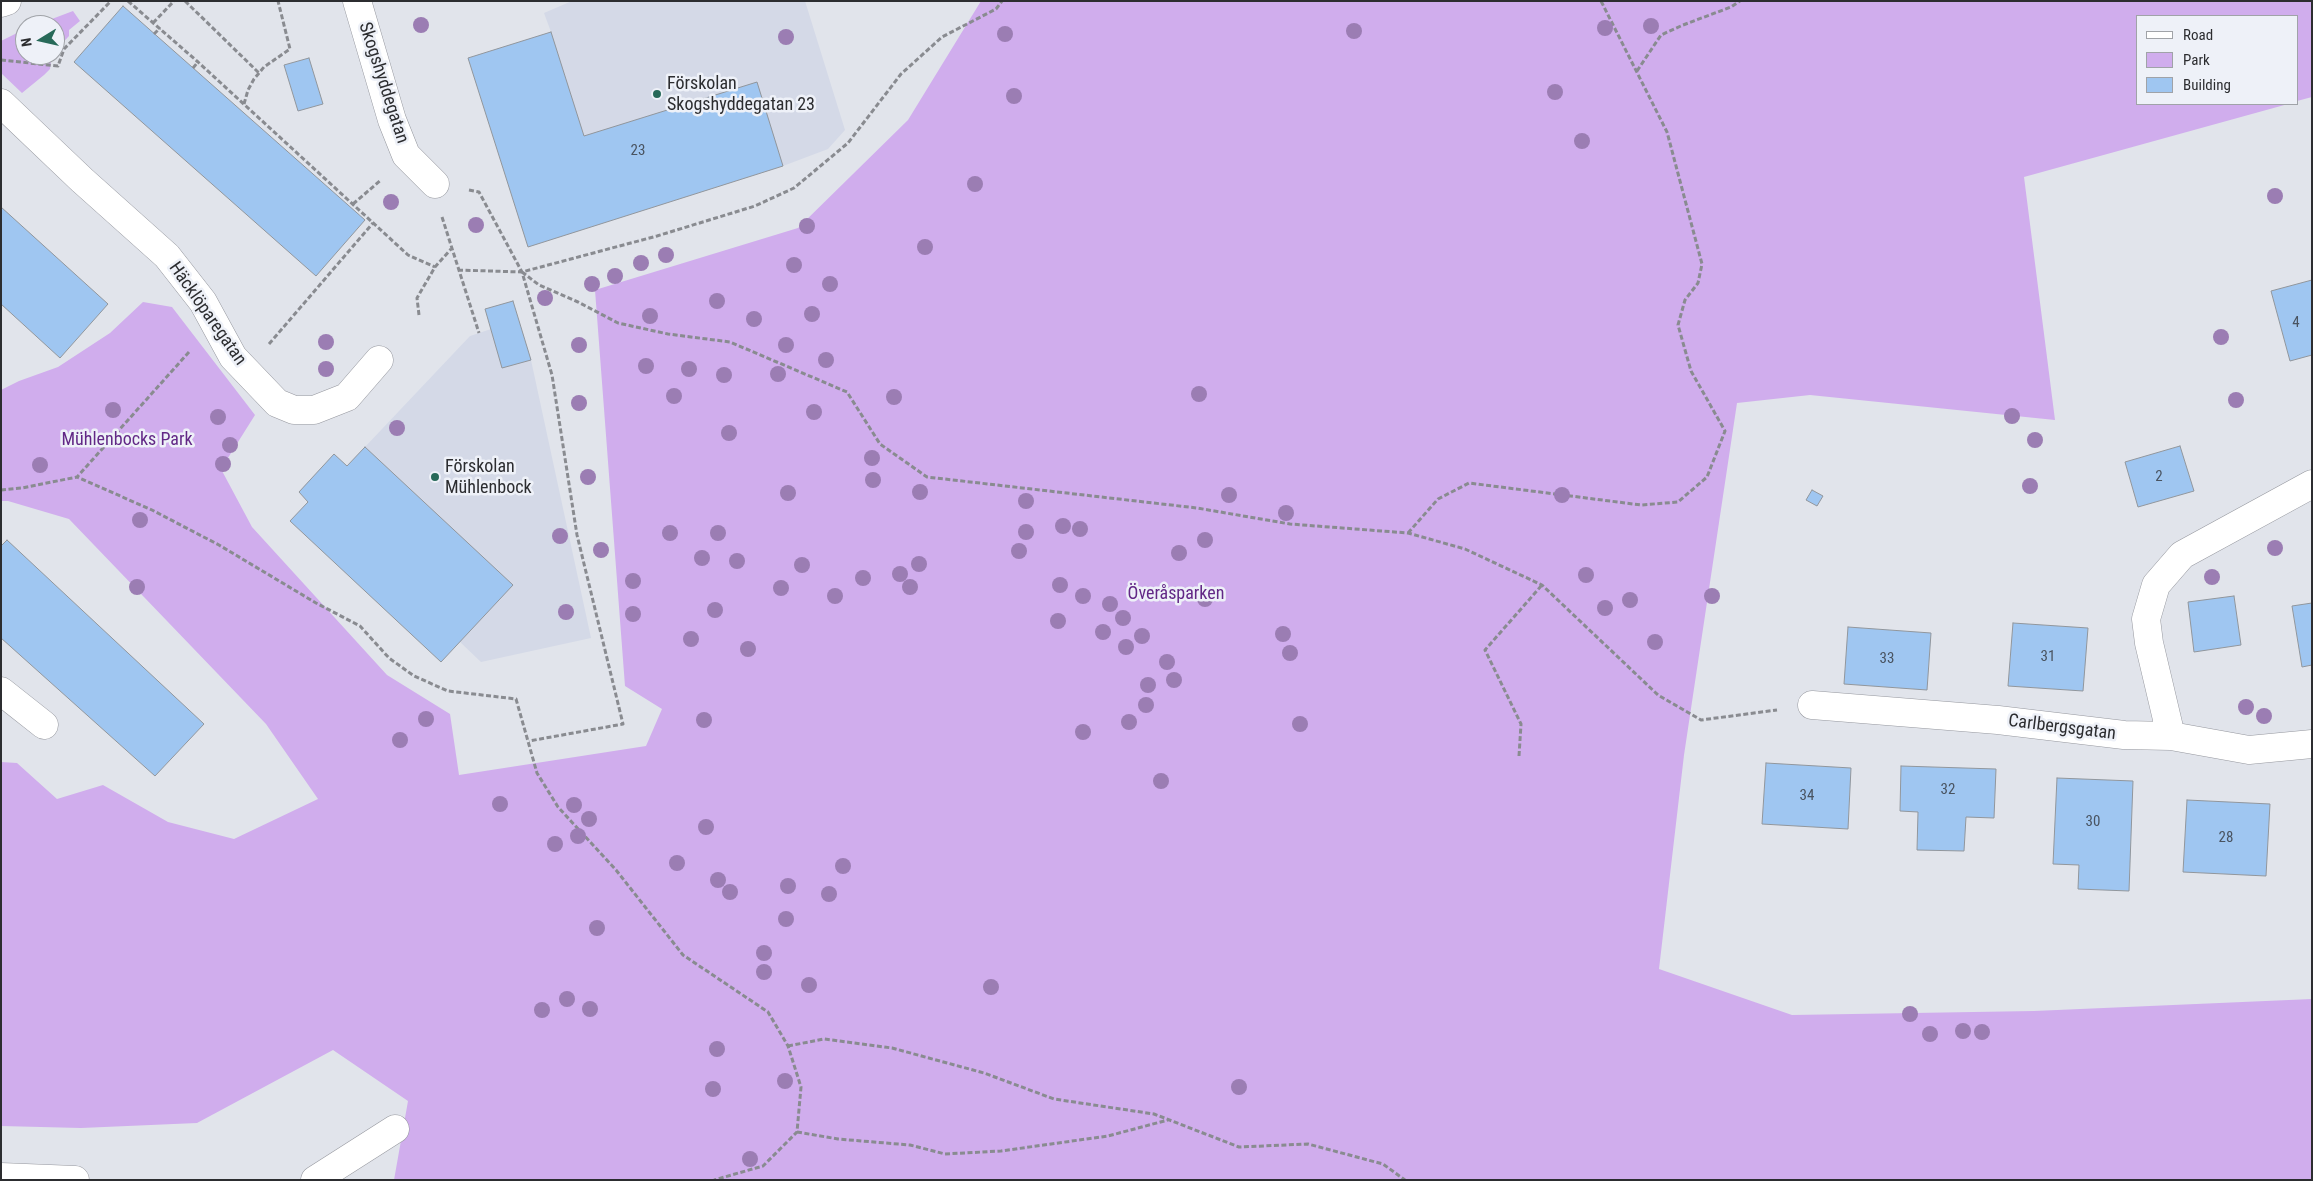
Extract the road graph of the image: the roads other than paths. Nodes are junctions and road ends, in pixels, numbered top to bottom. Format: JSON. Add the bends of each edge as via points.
{"nodes":[{"id":1,"x":7,"y":1,"type":"edge"},
{"id":2,"x":357,"y":1,"type":"edge"},
{"id":3,"x":1,"y":3,"type":"edge"},
{"id":4,"x":1,"y":103,"type":"edge"},
{"id":5,"x":435,"y":184,"type":"road end"},
{"id":6,"x":379,"y":360,"type":"dead end"},
{"id":7,"x":2312,"y":484,"type":"edge"},
{"id":8,"x":1,"y":691,"type":"edge"},
{"id":9,"x":1812,"y":705,"type":"road end"},
{"id":10,"x":44,"y":725,"type":"dead end"},
{"id":11,"x":2171,"y":736,"type":"junction"},
{"id":12,"x":2312,"y":744,"type":"edge"},
{"id":13,"x":394,"y":1129,"type":"dead end"},
{"id":14,"x":1,"y":1178,"type":"edge"},
{"id":15,"x":76,"y":1180,"type":"edge"},
{"id":16,"x":315,"y":1180,"type":"edge"}],
"edges":[{"from":1,"to":3,"type":"street"},
{"from":2,"to":5,"type":"street","name":"Skogshyddegatan","via":[[392,120],[406,155]]},
{"from":4,"to":6,"type":"street","name":"Häcklöparegatan","via":[[167,256],[203,302],[233,357],[277,403],[294,410],[314,410],[347,397]]},
{"from":7,"to":11,"type":"street","via":[[2182,555],[2156,585],[2146,619]]},
{"from":8,"to":10,"type":"street"},
{"from":9,"to":11,"type":"street","name":"Carlbergsgatan","via":[[1998,720],[2124,736]]},
{"from":11,"to":12,"type":"street","name":"Carlbergsgatan","via":[[2249,750]]},
{"from":13,"to":16,"type":"street"},
{"from":14,"to":15,"type":"street"}]}
